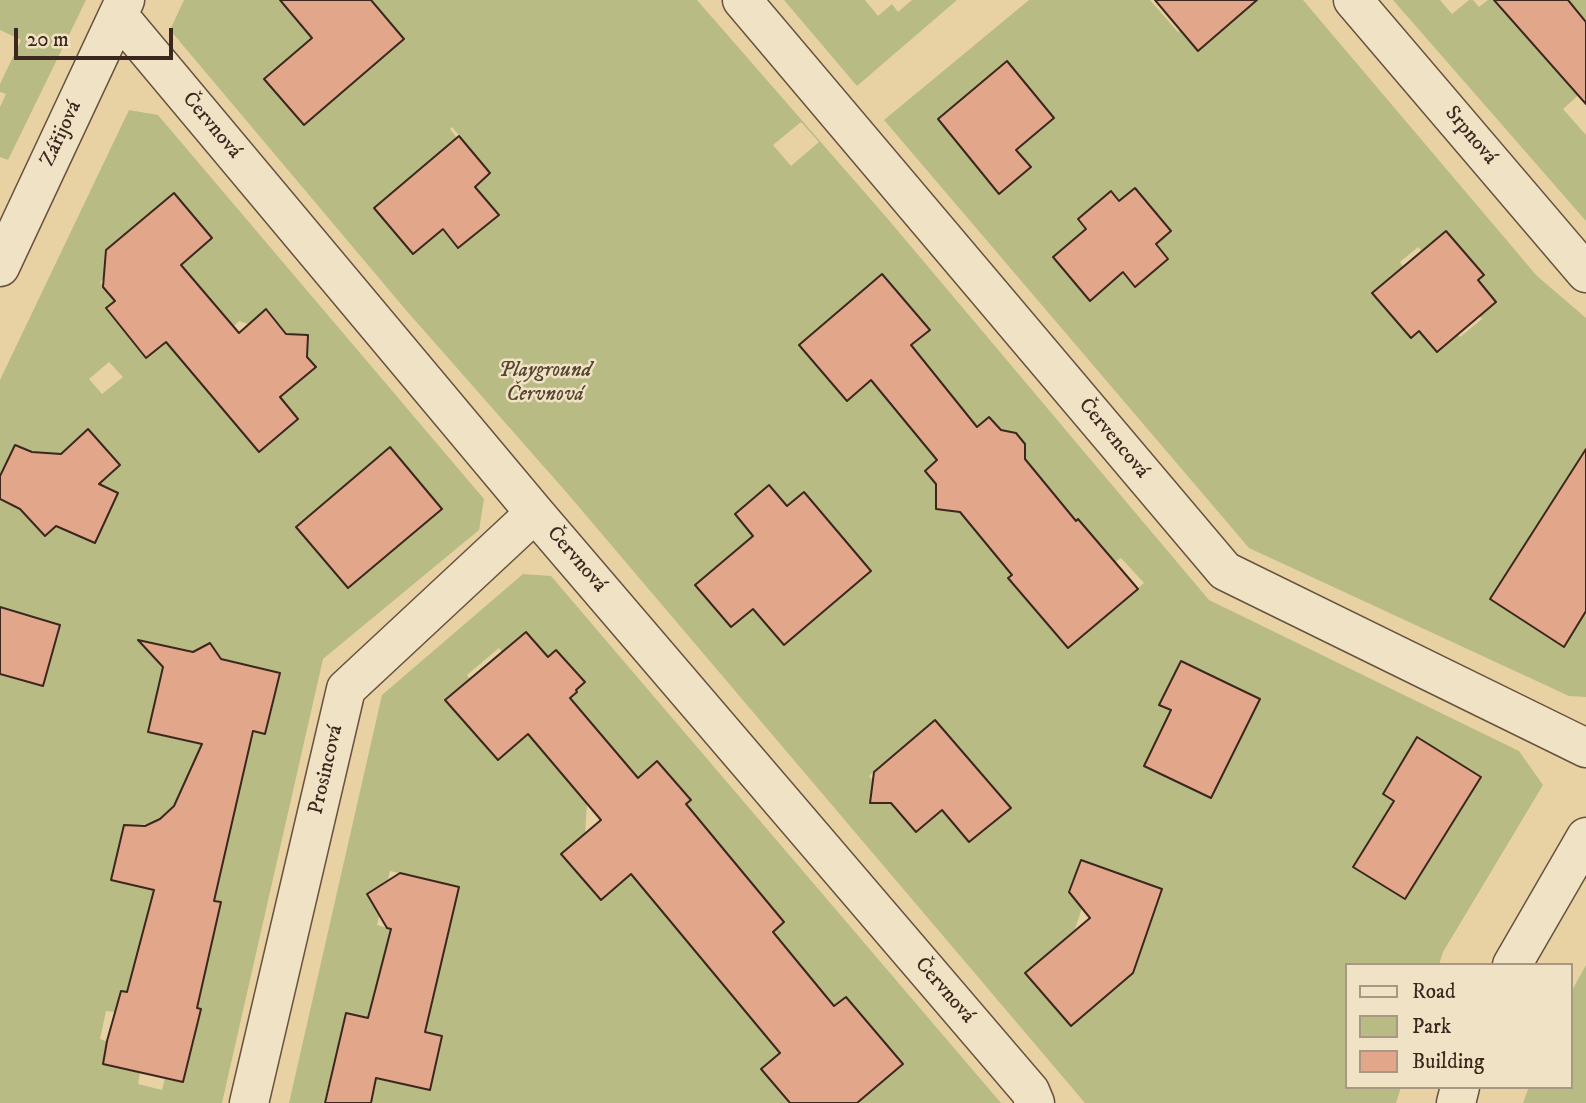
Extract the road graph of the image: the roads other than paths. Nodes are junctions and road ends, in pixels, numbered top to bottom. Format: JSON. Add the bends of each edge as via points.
{"nodes":[{"id":1,"x":742,"y":0,"type":"edge"},
{"id":2,"x":1353,"y":0,"type":"edge"},
{"id":3,"x":121,"y":8,"type":"edge"},
{"id":4,"x":0,"y":267,"type":"edge"},
{"id":5,"x":1586,"y":273,"type":"edge"},
{"id":6,"x":535,"y":513,"type":"junction"},
{"id":7,"x":1586,"y":748,"type":"edge"},
{"id":8,"x":1586,"y":837,"type":"edge"},
{"id":9,"x":1513,"y":963,"type":"edge"},
{"id":10,"x":248,"y":1103,"type":"edge"},
{"id":11,"x":1035,"y":1103,"type":"edge"}],
"edges":[{"from":1,"to":7,"type":"street","name":"Červencová","via":[[1225,571]]},
{"from":2,"to":5,"type":"street","name":"Srpnová"},
{"from":3,"to":4,"type":"street","name":"Zářijová"},
{"from":3,"to":6,"type":"street","name":"Červnová"},
{"from":6,"to":10,"type":"street","name":"Prosincová","via":[[346,689]]},
{"from":6,"to":11,"type":"street","name":"Červnová","via":[[1030,1091]]},
{"from":8,"to":9,"type":"street"}]}
